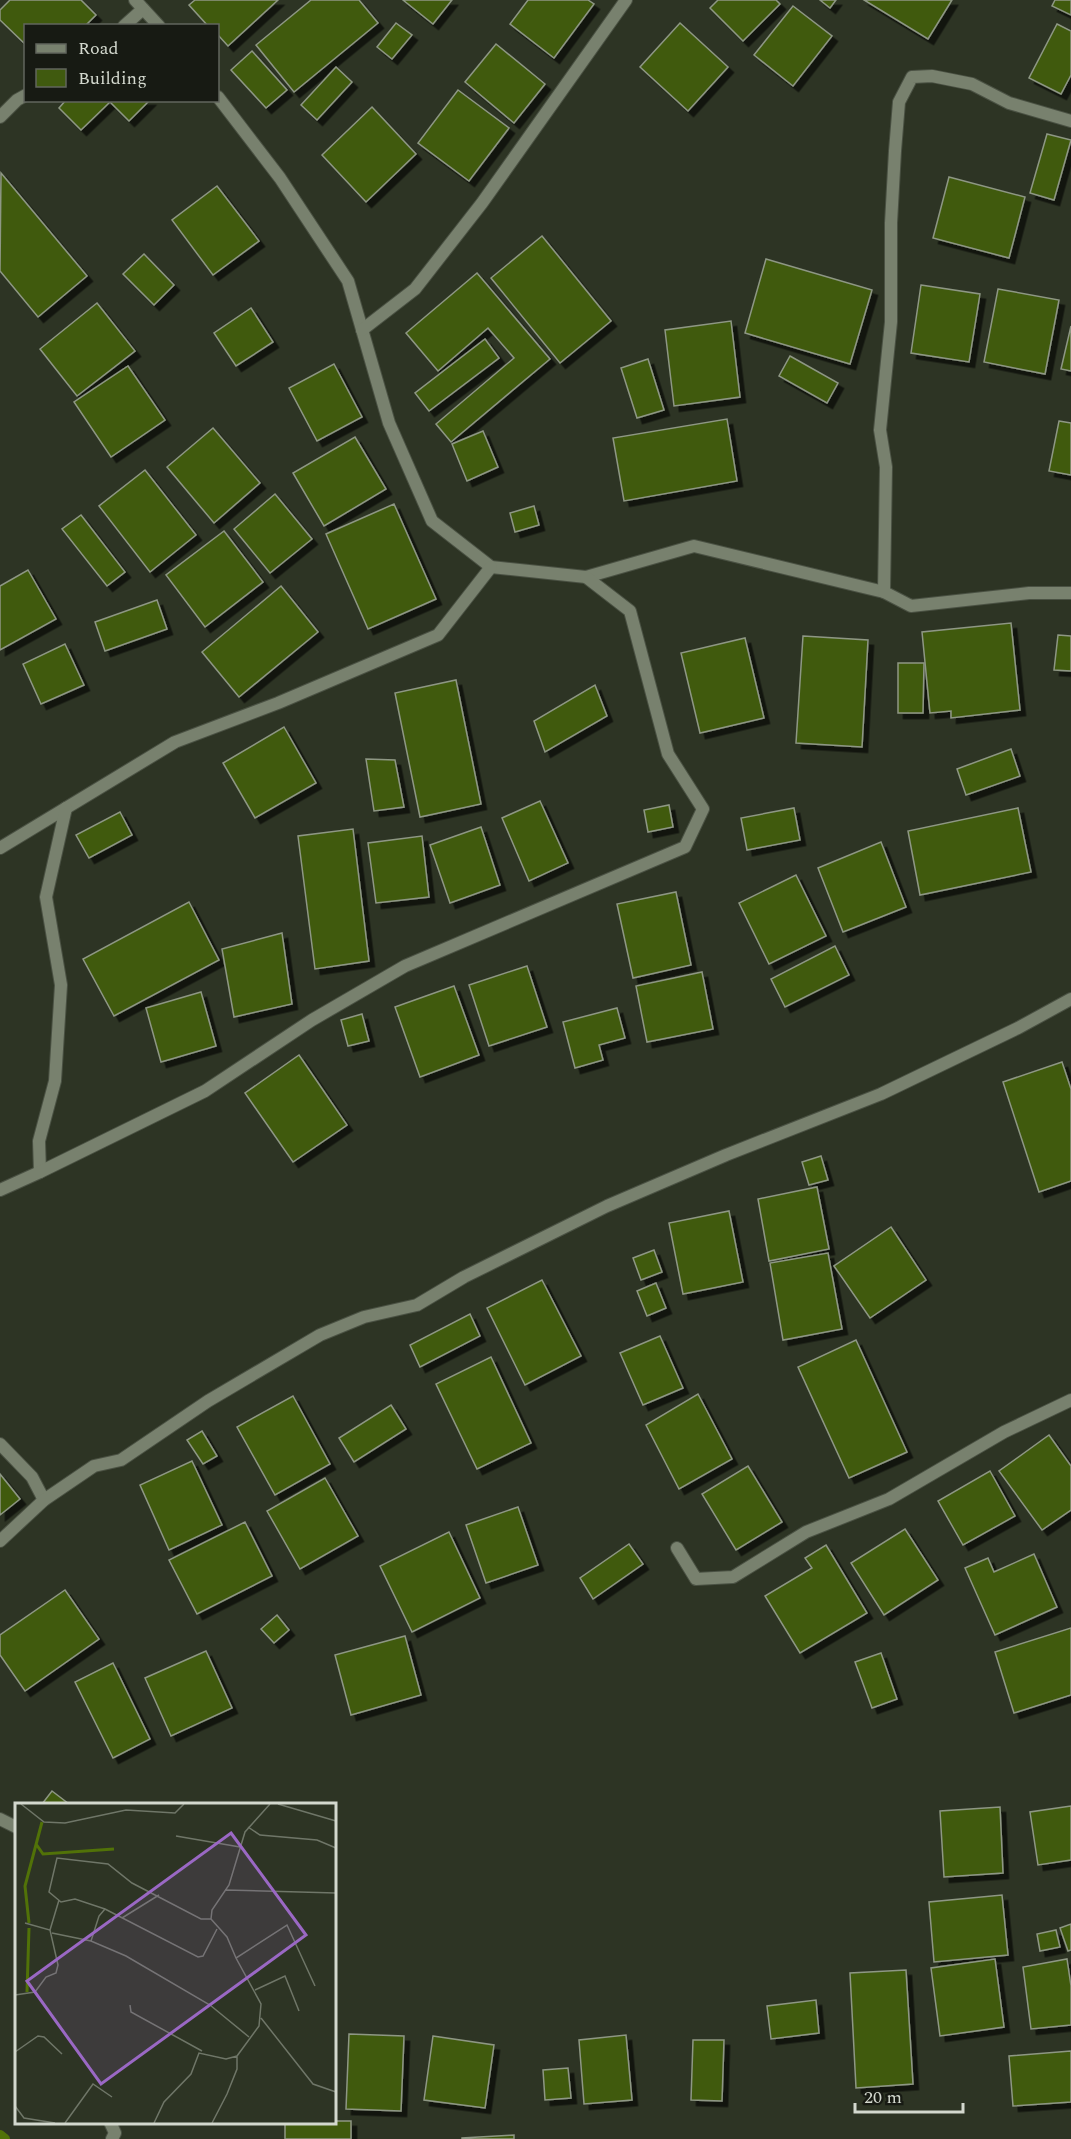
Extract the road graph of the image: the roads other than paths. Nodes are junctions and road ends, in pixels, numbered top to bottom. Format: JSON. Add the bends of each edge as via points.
{"nodes":[{"id":1,"x":626,"y":0,"type":"edge"},
{"id":2,"x":139,"y":5,"type":"edge"},
{"id":3,"x":125,"y":24,"type":"edge"},
{"id":4,"x":157,"y":24,"type":"edge"},
{"id":5,"x":24,"y":96,"type":"edge"},
{"id":6,"x":219,"y":98,"type":"edge"},
{"id":7,"x":0,"y":117,"type":"edge"},
{"id":8,"x":1071,"y":121,"type":"edge"},
{"id":9,"x":362,"y":330,"type":"junction"},
{"id":10,"x":491,"y":567,"type":"junction"},
{"id":11,"x":586,"y":577,"type":"junction"},
{"id":12,"x":884,"y":592,"type":"junction"},
{"id":13,"x":1071,"y":593,"type":"edge"},
{"id":14,"x":66,"y":808,"type":"junction"},
{"id":15,"x":0,"y":848,"type":"edge"},
{"id":16,"x":1071,"y":999,"type":"edge"},
{"id":17,"x":40,"y":1172,"type":"junction"},
{"id":18,"x":0,"y":1190,"type":"edge"},
{"id":19,"x":1071,"y":1400,"type":"edge"},
{"id":20,"x":0,"y":1444,"type":"edge"},
{"id":21,"x":44,"y":1500,"type":"junction"},
{"id":22,"x":0,"y":1541,"type":"edge"},
{"id":23,"x":677,"y":1548,"type":"dead end"},
{"id":24,"x":0,"y":1819,"type":"edge"},
{"id":25,"x":15,"y":1826,"type":"edge"},
{"id":26,"x":111,"y":2124,"type":"edge"},
{"id":27,"x":112,"y":2139,"type":"edge"}],
"edges":[{"from":1,"to":9,"type":"street","via":[[482,203],[415,289]]},
{"from":2,"to":3,"type":"street"},
{"from":2,"to":4,"type":"street"},
{"from":5,"to":7,"type":"street"},
{"from":6,"to":9,"type":"street","via":[[280,178],[348,281]]},
{"from":8,"to":12,"type":"street","via":[[1009,103],[972,84],[932,76],[912,77],[899,102],[891,223],[891,322],[880,430],[886,466]]},
{"from":9,"to":10,"type":"street","via":[[389,423],[432,521]]},
{"from":10,"to":11,"type":"street"},
{"from":10,"to":14,"type":"street","via":[[438,635],[175,742]]},
{"from":11,"to":12,"type":"street","via":[[694,546]]},
{"from":11,"to":17,"type":"street","via":[[630,611],[668,753],[703,808],[685,848],[405,966],[312,1020],[206,1091]]},
{"from":12,"to":13,"type":"street","via":[[911,606],[1029,593]]},
{"from":14,"to":15,"type":"street"},
{"from":14,"to":17,"type":"street","via":[[46,897],[61,985],[55,1081],[39,1141]]},
{"from":16,"to":21,"type":"street","via":[[881,1094],[607,1206],[464,1277],[417,1305],[364,1317],[320,1335],[208,1401],[121,1460],[94,1466]]},
{"from":17,"to":18,"type":"street"},
{"from":19,"to":23,"type":"street","via":[[1004,1432],[889,1499],[806,1532],[733,1577],[696,1579]]},
{"from":20,"to":21,"type":"street","via":[[32,1477]]},
{"from":21,"to":22,"type":"street"},
{"from":24,"to":25,"type":"street"},
{"from":26,"to":27,"type":"street","via":[[115,2133]]}]}
